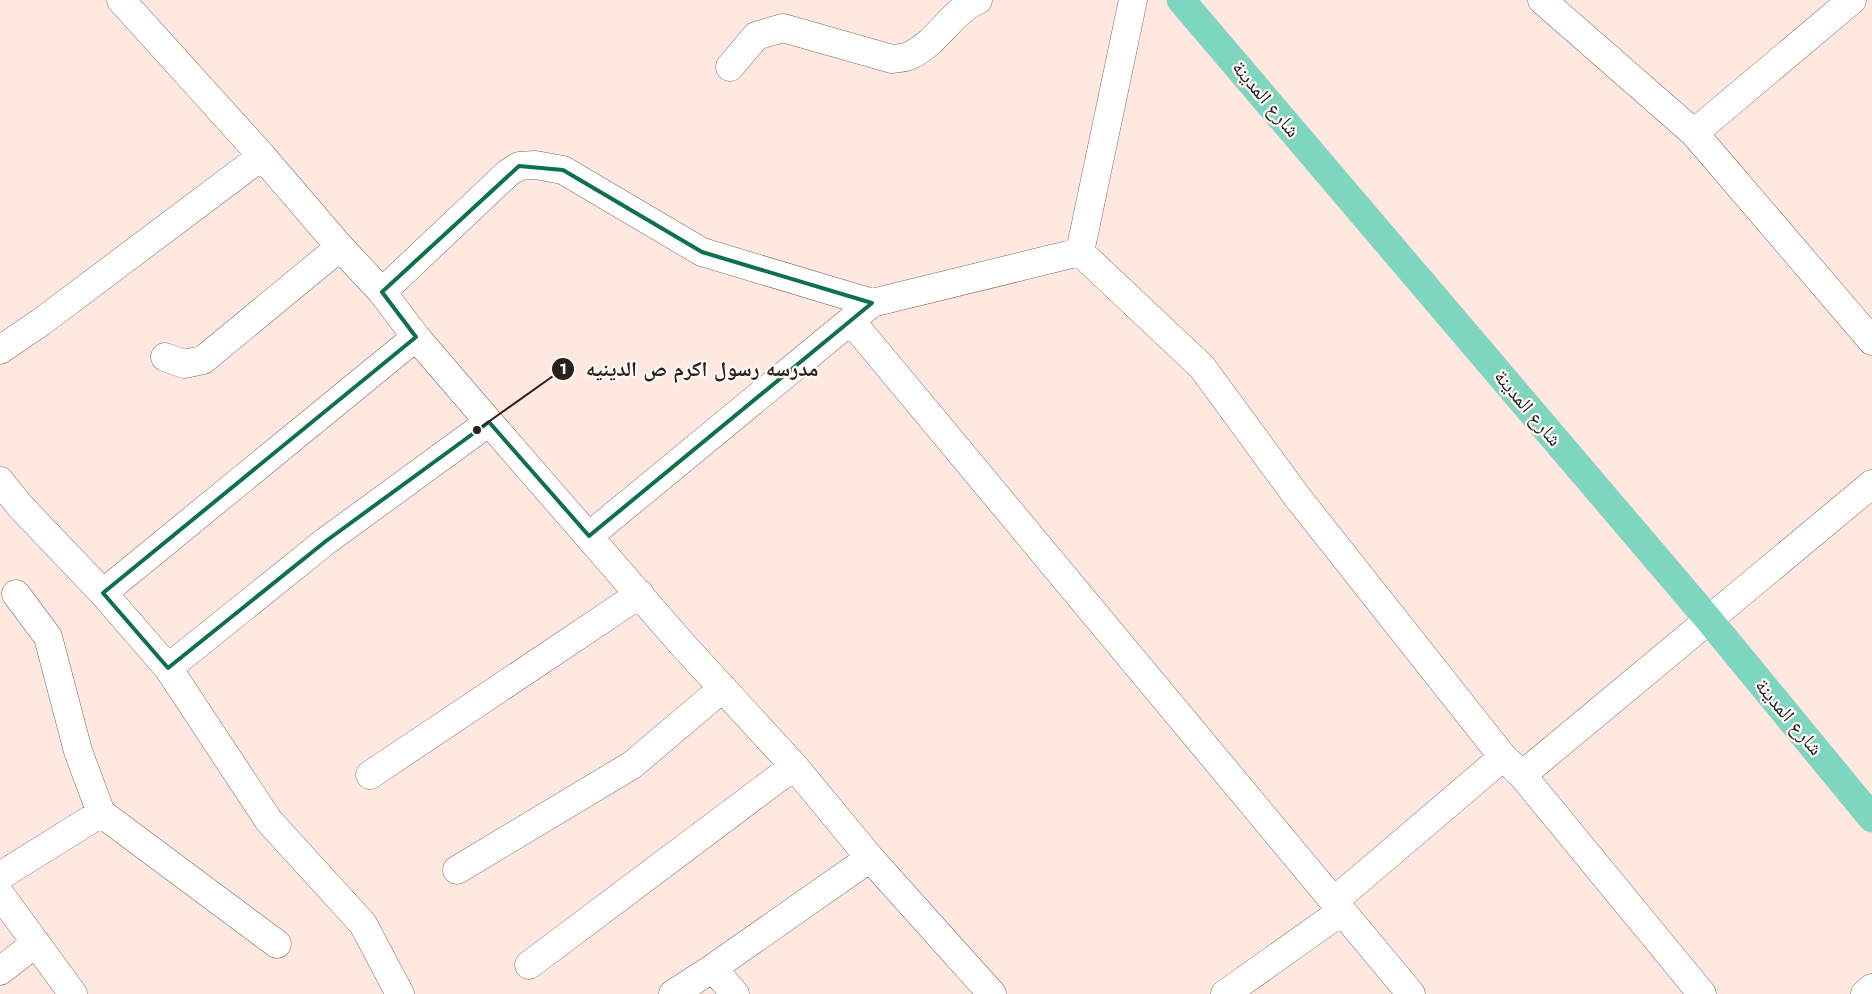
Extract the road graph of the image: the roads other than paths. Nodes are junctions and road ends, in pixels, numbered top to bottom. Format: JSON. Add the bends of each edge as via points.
{"nodes":[{"id":1,"x":121,"y":0,"type":"edge"},
{"id":2,"x":978,"y":0,"type":"edge"},
{"id":3,"x":1132,"y":0,"type":"edge"},
{"id":4,"x":1181,"y":0,"type":"edge"},
{"id":5,"x":1542,"y":0,"type":"edge"},
{"id":6,"x":1852,"y":0,"type":"edge"},
{"id":7,"x":730,"y":66,"type":"dead end"},
{"id":8,"x":1694,"y":133,"type":"junction"},
{"id":9,"x":262,"y":156,"type":"junction"},
{"id":10,"x":340,"y":247,"type":"junction"},
{"id":11,"x":1080,"y":252,"type":"junction"},
{"id":12,"x":382,"y":292,"type":"junction"},
{"id":13,"x":872,"y":303,"type":"junction"},
{"id":14,"x":851,"y":320,"type":"junction"},
{"id":15,"x":416,"y":337,"type":"junction"},
{"id":16,"x":1872,"y":341,"type":"edge"},
{"id":17,"x":0,"y":350,"type":"edge"},
{"id":18,"x":165,"y":357,"type":"dead end"},
{"id":19,"x":489,"y":422,"type":"junction"},
{"id":20,"x":0,"y":481,"type":"edge"},
{"id":21,"x":1872,"y":484,"type":"edge"},
{"id":22,"x":589,"y":536,"type":"junction"},
{"id":23,"x":103,"y":593,"type":"junction"},
{"id":24,"x":16,"y":594,"type":"dead end"},
{"id":25,"x":640,"y":594,"type":"junction"},
{"id":26,"x":1709,"y":620,"type":"junction"},
{"id":27,"x":168,"y":668,"type":"junction"},
{"id":28,"x":723,"y":688,"type":"junction"},
{"id":29,"x":794,"y":766,"type":"junction"},
{"id":30,"x":1512,"y":766,"type":"junction"},
{"id":31,"x":370,"y":775,"type":"dead end"},
{"id":32,"x":101,"y":813,"type":"junction"},
{"id":33,"x":1872,"y":818,"type":"edge"},
{"id":34,"x":870,"y":858,"type":"junction"},
{"id":35,"x":457,"y":870,"type":"dead end"},
{"id":36,"x":0,"y":876,"type":"edge"},
{"id":37,"x":0,"y":894,"type":"edge"},
{"id":38,"x":1338,"y":906,"type":"junction"},
{"id":39,"x":36,"y":943,"type":"junction"},
{"id":40,"x":277,"y":944,"type":"dead end"},
{"id":41,"x":530,"y":965,"type":"dead end"},
{"id":42,"x":714,"y":968,"type":"junction"},
{"id":43,"x":0,"y":971,"type":"edge"},
{"id":44,"x":1872,"y":988,"type":"edge"},
{"id":45,"x":73,"y":994,"type":"edge"},
{"id":46,"x":400,"y":994,"type":"edge"},
{"id":47,"x":673,"y":994,"type":"edge"},
{"id":48,"x":735,"y":994,"type":"edge"},
{"id":49,"x":992,"y":994,"type":"edge"},
{"id":50,"x":1225,"y":994,"type":"edge"},
{"id":51,"x":1411,"y":994,"type":"edge"},
{"id":52,"x":1702,"y":994,"type":"edge"},
{"id":53,"x":1865,"y":994,"type":"edge"}],
"edges":[{"from":1,"to":9,"type":"street"},
{"from":2,"to":7,"type":"street","via":[[969,4],[931,42],[910,56],[892,59],[783,28],[756,36]]},
{"from":3,"to":11,"type":"street"},
{"from":4,"to":26,"type":"main road","name":"شارع المدينة"},
{"from":5,"to":8,"type":"street"},
{"from":6,"to":8,"type":"street"},
{"from":8,"to":16,"type":"street"},
{"from":9,"to":10,"type":"street"},
{"from":9,"to":17,"type":"street"},
{"from":10,"to":12,"type":"street"},
{"from":10,"to":18,"type":"street","via":[[203,360],[184,364]]},
{"from":11,"to":13,"type":"street"},
{"from":11,"to":30,"type":"street","via":[[1202,367],[1298,498]]},
{"from":12,"to":13,"type":"street","via":[[508,173],[519,166],[535,165],[563,170],[702,252]]},
{"from":12,"to":15,"type":"street"},
{"from":13,"to":14,"type":"street"},
{"from":14,"to":22,"type":"street"},
{"from":14,"to":38,"type":"street"},
{"from":15,"to":19,"type":"street"},
{"from":15,"to":23,"type":"street"},
{"from":19,"to":22,"type":"street"},
{"from":19,"to":27,"type":"street","via":[[326,541]]},
{"from":20,"to":23,"type":"street"},
{"from":21,"to":26,"type":"street"},
{"from":22,"to":25,"type":"street"},
{"from":23,"to":27,"type":"street"},
{"from":24,"to":32,"type":"street","via":[[48,637],[78,751]]},
{"from":25,"to":28,"type":"street"},
{"from":25,"to":31,"type":"street"},
{"from":26,"to":30,"type":"street"},
{"from":26,"to":33,"type":"main road","name":"شارع المدينة"},
{"from":27,"to":46,"type":"street","via":[[269,821],[364,924]]},
{"from":28,"to":29,"type":"street"},
{"from":28,"to":35,"type":"street","via":[[632,765]]},
{"from":29,"to":34,"type":"street"},
{"from":29,"to":41,"type":"street"},
{"from":30,"to":38,"type":"street"},
{"from":30,"to":52,"type":"street"},
{"from":32,"to":36,"type":"street"},
{"from":32,"to":40,"type":"street"},
{"from":34,"to":42,"type":"street"},
{"from":34,"to":49,"type":"street"},
{"from":37,"to":39,"type":"street"},
{"from":38,"to":50,"type":"street"},
{"from":38,"to":51,"type":"street"},
{"from":39,"to":43,"type":"street"},
{"from":39,"to":45,"type":"street"},
{"from":42,"to":47,"type":"street"},
{"from":42,"to":48,"type":"street"},
{"from":44,"to":53,"type":"street"}]}
